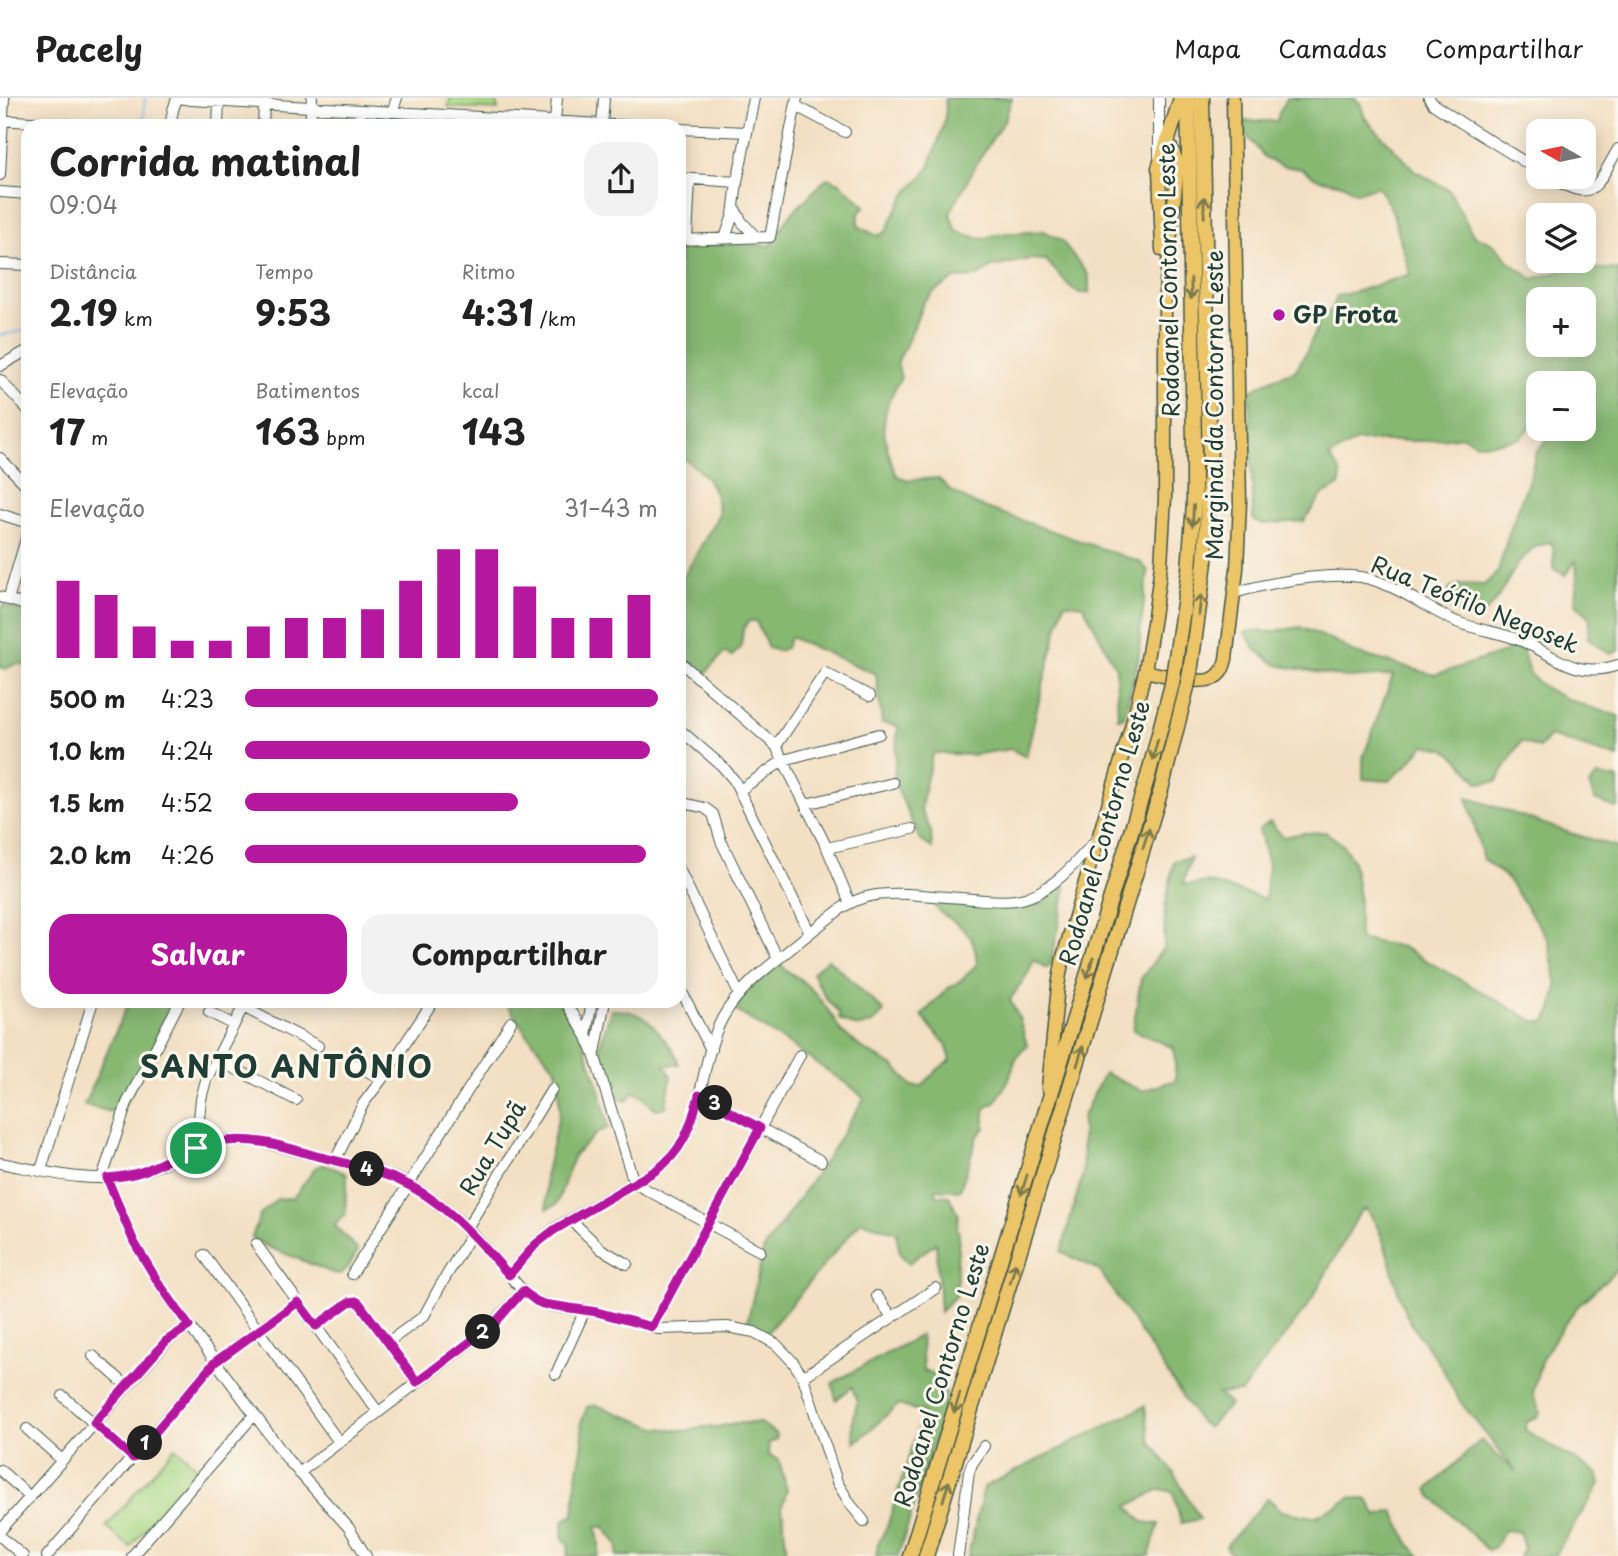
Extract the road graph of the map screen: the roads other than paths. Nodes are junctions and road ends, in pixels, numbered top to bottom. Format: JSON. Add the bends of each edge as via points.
{"nodes":[{"id":1,"x":4,"y":98,"type":"edge"},
{"id":2,"x":178,"y":98,"type":"edge"},
{"id":3,"x":397,"y":98,"type":"edge"},
{"id":4,"x":556,"y":98,"type":"edge"},
{"id":5,"x":604,"y":98,"type":"edge"},
{"id":6,"x":754,"y":98,"type":"edge"},
{"id":7,"x":1159,"y":98,"type":"edge"},
{"id":8,"x":1181,"y":98,"type":"edge"},
{"id":9,"x":1188,"y":98,"type":"edge"},
{"id":10,"x":1202,"y":98,"type":"edge"},
{"id":11,"x":1233,"y":98,"type":"edge"},
{"id":12,"x":1429,"y":98,"type":"edge"},
{"id":13,"x":219,"y":102,"type":"junction"},
{"id":14,"x":796,"y":102,"type":"edge"},
{"id":15,"x":311,"y":103,"type":"edge"},
{"id":16,"x":264,"y":104,"type":"junction"},
{"id":17,"x":360,"y":110,"type":"junction"},
{"id":18,"x":392,"y":112,"type":"junction"},
{"id":19,"x":411,"y":113,"type":"junction"},
{"id":20,"x":171,"y":119,"type":"edge"},
{"id":21,"x":218,"y":119,"type":"edge"},
{"id":22,"x":263,"y":119,"type":"edge"},
{"id":23,"x":359,"y":119,"type":"edge"},
{"id":24,"x":411,"y":119,"type":"edge"},
{"id":25,"x":448,"y":119,"type":"edge"},
{"id":26,"x":555,"y":119,"type":"edge"},
{"id":27,"x":602,"y":119,"type":"edge"},
{"id":28,"x":1,"y":120,"type":"edge"},
{"id":29,"x":21,"y":121,"type":"edge"},
{"id":30,"x":1159,"y":124,"type":"junction"},
{"id":31,"x":686,"y":129,"type":"edge"},
{"id":32,"x":747,"y":132,"type":"junction"},
{"id":33,"x":845,"y":132,"type":"dead end"},
{"id":34,"x":1167,"y":140,"type":"junction"},
{"id":35,"x":1618,"y":149,"type":"edge"},
{"id":36,"x":1177,"y":158,"type":"junction"},
{"id":37,"x":1526,"y":163,"type":"edge"},
{"id":38,"x":1159,"y":168,"type":"junction"},
{"id":39,"x":0,"y":175,"type":"edge"},
{"id":40,"x":686,"y":179,"type":"edge"},
{"id":41,"x":737,"y":182,"type":"junction"},
{"id":42,"x":1596,"y":184,"type":"edge"},
{"id":43,"x":1571,"y":189,"type":"edge"},
{"id":44,"x":1589,"y":189,"type":"edge"},
{"id":45,"x":0,"y":192,"type":"edge"},
{"id":46,"x":21,"y":194,"type":"edge"},
{"id":47,"x":734,"y":207,"type":"junction"},
{"id":48,"x":756,"y":237,"type":"junction"},
{"id":49,"x":725,"y":238,"type":"junction"},
{"id":50,"x":686,"y":239,"type":"edge"},
{"id":51,"x":0,"y":264,"type":"edge"},
{"id":52,"x":21,"y":265,"type":"edge"},
{"id":53,"x":1165,"y":292,"type":"junction"},
{"id":54,"x":21,"y":353,"type":"edge"},
{"id":55,"x":0,"y":366,"type":"edge"},
{"id":56,"x":0,"y":380,"type":"edge"},
{"id":57,"x":21,"y":402,"type":"edge"},
{"id":58,"x":0,"y":458,"type":"edge"},
{"id":59,"x":21,"y":480,"type":"edge"},
{"id":60,"x":0,"y":514,"type":"edge"},
{"id":61,"x":21,"y":521,"type":"edge"},
{"id":62,"x":21,"y":551,"type":"edge"},
{"id":63,"x":1234,"y":593,"type":"junction"},
{"id":64,"x":4,"y":598,"type":"edge"},
{"id":65,"x":21,"y":604,"type":"edge"},
{"id":66,"x":1618,"y":665,"type":"edge"},
{"id":67,"x":686,"y":667,"type":"edge"},
{"id":68,"x":1144,"y":671,"type":"junction"},
{"id":69,"x":870,"y":696,"type":"dead end"},
{"id":70,"x":879,"y":734,"type":"dead end"},
{"id":71,"x":686,"y":735,"type":"edge"},
{"id":72,"x":776,"y":746,"type":"junction"},
{"id":73,"x":784,"y":760,"type":"junction"},
{"id":74,"x":892,"y":783,"type":"dead end"},
{"id":75,"x":740,"y":790,"type":"junction"},
{"id":76,"x":686,"y":803,"type":"edge"},
{"id":77,"x":806,"y":804,"type":"junction"},
{"id":78,"x":912,"y":829,"type":"dead end"},
{"id":79,"x":1098,"y":837,"type":"junction"},
{"id":80,"x":827,"y":848,"type":"junction"},
{"id":81,"x":1066,"y":872,"type":"junction"},
{"id":82,"x":1086,"y":877,"type":"junction"},
{"id":83,"x":686,"y":884,"type":"edge"},
{"id":84,"x":850,"y":902,"type":"junction"},
{"id":85,"x":810,"y":933,"type":"junction"},
{"id":86,"x":778,"y":959,"type":"junction"},
{"id":87,"x":739,"y":994,"type":"junction"},
{"id":88,"x":686,"y":1000,"type":"edge"},
{"id":89,"x":91,"y":1008,"type":"edge"},
{"id":90,"x":176,"y":1008,"type":"edge"},
{"id":91,"x":243,"y":1008,"type":"edge"},
{"id":92,"x":252,"y":1008,"type":"edge"},
{"id":93,"x":428,"y":1008,"type":"edge"},
{"id":94,"x":569,"y":1008,"type":"edge"},
{"id":95,"x":591,"y":1008,"type":"edge"},
{"id":96,"x":604,"y":1008,"type":"edge"},
{"id":97,"x":209,"y":1012,"type":"dead end"},
{"id":98,"x":511,"y":1022,"type":"dead end"},
{"id":99,"x":234,"y":1025,"type":"junction"},
{"id":100,"x":586,"y":1035,"type":"junction"},
{"id":101,"x":318,"y":1046,"type":"dead end"},
{"id":102,"x":711,"y":1050,"type":"junction"},
{"id":103,"x":594,"y":1054,"type":"junction"},
{"id":104,"x":800,"y":1055,"type":"dead end"},
{"id":105,"x":216,"y":1059,"type":"junction"},
{"id":106,"x":354,"y":1064,"type":"dead end"},
{"id":107,"x":382,"y":1079,"type":"junction"},
{"id":108,"x":552,"y":1089,"type":"dead end"},
{"id":109,"x":699,"y":1095,"type":"junction"},
{"id":110,"x":296,"y":1100,"type":"dead end"},
{"id":111,"x":1045,"y":1116,"type":"junction"},
{"id":112,"x":760,"y":1128,"type":"junction"},
{"id":113,"x":196,"y":1148,"type":"junction"},
{"id":114,"x":335,"y":1161,"type":"junction"},
{"id":115,"x":821,"y":1161,"type":"dead end"},
{"id":116,"x":0,"y":1163,"type":"edge"},
{"id":117,"x":40,"y":1170,"type":"junction"},
{"id":118,"x":105,"y":1178,"type":"junction"},
{"id":119,"x":635,"y":1183,"type":"junction"},
{"id":120,"x":408,"y":1185,"type":"junction"},
{"id":121,"x":571,"y":1220,"type":"junction"},
{"id":122,"x":708,"y":1223,"type":"junction"},
{"id":123,"x":470,"y":1231,"type":"junction"},
{"id":124,"x":256,"y":1244,"type":"dead end"},
{"id":125,"x":760,"y":1251,"type":"dead end"},
{"id":126,"x":204,"y":1255,"type":"dead end"},
{"id":127,"x":627,"y":1264,"type":"dead end"},
{"id":128,"x":352,"y":1274,"type":"dead end"},
{"id":129,"x":509,"y":1275,"type":"junction"},
{"id":130,"x":936,"y":1288,"type":"dead end"},
{"id":131,"x":523,"y":1291,"type":"junction"},
{"id":132,"x":877,"y":1296,"type":"dead end"},
{"id":133,"x":298,"y":1302,"type":"junction"},
{"id":134,"x":585,"y":1310,"type":"junction"},
{"id":135,"x":892,"y":1317,"type":"junction"},
{"id":136,"x":189,"y":1326,"type":"junction"},
{"id":137,"x":316,"y":1326,"type":"junction"},
{"id":138,"x":652,"y":1327,"type":"junction"},
{"id":139,"x":258,"y":1331,"type":"junction"},
{"id":140,"x":388,"y":1342,"type":"junction"},
{"id":141,"x":93,"y":1356,"type":"dead end"},
{"id":142,"x":215,"y":1362,"type":"junction"},
{"id":143,"x":556,"y":1374,"type":"dead end"},
{"id":144,"x":803,"y":1377,"type":"junction"},
{"id":145,"x":417,"y":1382,"type":"junction"},
{"id":146,"x":127,"y":1386,"type":"junction"},
{"id":147,"x":63,"y":1395,"type":"dead end"},
{"id":148,"x":378,"y":1412,"type":"junction"},
{"id":149,"x":254,"y":1415,"type":"junction"},
{"id":150,"x":94,"y":1423,"type":"junction"},
{"id":151,"x":27,"y":1429,"type":"dead end"},
{"id":152,"x":339,"y":1442,"type":"junction"},
{"id":153,"x":984,"y":1446,"type":"dead end"},
{"id":154,"x":133,"y":1458,"type":"junction"},
{"id":155,"x":62,"y":1460,"type":"junction"},
{"id":156,"x":0,"y":1470,"type":"edge"},
{"id":157,"x":299,"y":1473,"type":"junction"},
{"id":158,"x":30,"y":1497,"type":"junction"},
{"id":159,"x":864,"y":1521,"type":"dead end"},
{"id":160,"x":0,"y":1534,"type":"edge"},
{"id":161,"x":23,"y":1556,"type":"edge"},
{"id":162,"x":47,"y":1556,"type":"edge"},
{"id":163,"x":132,"y":1556,"type":"edge"},
{"id":164,"x":366,"y":1556,"type":"edge"},
{"id":165,"x":910,"y":1556,"type":"edge"},
{"id":166,"x":926,"y":1556,"type":"edge"},
{"id":167,"x":958,"y":1556,"type":"edge"}],
"edges":[{"from":1,"to":28,"type":"street"},
{"from":2,"to":13,"type":"street"},
{"from":2,"to":20,"type":"street"},
{"from":3,"to":18,"type":"street"},
{"from":4,"to":26,"type":"street"},
{"from":5,"to":27,"type":"street"},
{"from":6,"to":32,"type":"street"},
{"from":7,"to":30,"type":"street"},
{"from":8,"to":34,"type":"highway"},
{"from":9,"to":111,"type":"highway","name":"Rodoanel Contorno Leste","one_way":true,"via":[[1194,482],[1189,570],[1173,677],[1148,776]]},
{"from":166,"to":10,"type":"highway","name":"Rodoanel Contorno Leste","one_way":true,"via":[[1161,790],[1188,680],[1205,562],[1209,489]]},
{"from":11,"to":63,"type":"main road","name":"Marginal da Contorno Leste","via":[[1240,502]]},
{"from":12,"to":37,"type":"street"},
{"from":13,"to":16,"type":"street"},
{"from":13,"to":21,"type":"street"},
{"from":14,"to":33,"type":"street"},
{"from":14,"to":48,"type":"street","via":[[770,237]]},
{"from":15,"to":16,"type":"street"},
{"from":15,"to":17,"type":"street"},
{"from":16,"to":22,"type":"street"},
{"from":17,"to":18,"type":"street"},
{"from":17,"to":23,"type":"street"},
{"from":18,"to":19,"type":"street"},
{"from":19,"to":24,"type":"street"},
{"from":19,"to":25,"type":"street"},
{"from":28,"to":29,"type":"street"},
{"from":28,"to":39,"type":"street"},
{"from":30,"to":34,"type":"street"},
{"from":30,"to":38,"type":"street"},
{"from":31,"to":32,"type":"street"},
{"from":32,"to":41,"type":"street"},
{"from":34,"to":36,"type":"main road"},
{"from":34,"to":38,"type":"highway"},
{"from":35,"to":42,"type":"street"},
{"from":36,"to":38,"type":"main road","via":[[1166,156]]},
{"from":36,"to":53,"type":"main road"},
{"from":38,"to":53,"type":"main road"},
{"from":40,"to":41,"type":"street"},
{"from":41,"to":47,"type":"street"},
{"from":43,"to":44,"type":"street"},
{"from":45,"to":46,"type":"street"},
{"from":47,"to":48,"type":"street"},
{"from":47,"to":49,"type":"street"},
{"from":48,"to":49,"type":"street"},
{"from":49,"to":50,"type":"street"},
{"from":51,"to":52,"type":"street"},
{"from":53,"to":68,"type":"main road","via":[[1165,519]]},
{"from":54,"to":55,"type":"street"},
{"from":56,"to":57,"type":"street"},
{"from":58,"to":59,"type":"street"},
{"from":60,"to":61,"type":"street"},
{"from":62,"to":64,"type":"street"},
{"from":63,"to":66,"type":"street","name":"Rua Teófilo Negosek","via":[[1283,582],[1362,577],[1460,623],[1512,637],[1579,668],[1591,671]]},
{"from":63,"to":68,"type":"main road","name":"Marginal da Contorno Leste","via":[[1226,659],[1219,675],[1197,681]]},
{"from":64,"to":65,"type":"street"},
{"from":67,"to":72,"type":"street"},
{"from":68,"to":79,"type":"main road"},
{"from":69,"to":72,"type":"street","via":[[825,673]]},
{"from":70,"to":73,"type":"street"},
{"from":71,"to":75,"type":"street","via":[[728,772]]},
{"from":72,"to":73,"type":"street"},
{"from":73,"to":75,"type":"street"},
{"from":73,"to":77,"type":"street"},
{"from":74,"to":77,"type":"street"},
{"from":75,"to":85,"type":"street"},
{"from":76,"to":86,"type":"street","via":[[705,807],[713,814],[721,841]]},
{"from":77,"to":80,"type":"street"},
{"from":78,"to":80,"type":"street"},
{"from":79,"to":81,"type":"street"},
{"from":79,"to":82,"type":"main road"},
{"from":80,"to":84,"type":"street"},
{"from":81,"to":82,"type":"street"},
{"from":81,"to":84,"type":"street","via":[[1037,893],[1015,900],[889,894]]},
{"from":82,"to":111,"type":"main road","via":[[1060,972]]},
{"from":83,"to":87,"type":"street"},
{"from":84,"to":85,"type":"street"},
{"from":85,"to":86,"type":"street"},
{"from":86,"to":87,"type":"street"},
{"from":87,"to":102,"type":"street","via":[[723,1018]]},
{"from":88,"to":102,"type":"street"},
{"from":89,"to":117,"type":"street"},
{"from":90,"to":118,"type":"street","via":[[127,1103]]},
{"from":91,"to":99,"type":"street"},
{"from":92,"to":101,"type":"street"},
{"from":93,"to":107,"type":"street"},
{"from":94,"to":100,"type":"street"},
{"from":95,"to":100,"type":"street"},
{"from":96,"to":103,"type":"street"},
{"from":97,"to":99,"type":"street"},
{"from":98,"to":120,"type":"street"},
{"from":99,"to":105,"type":"street"},
{"from":100,"to":103,"type":"street"},
{"from":102,"to":109,"type":"street"},
{"from":103,"to":119,"type":"street"},
{"from":104,"to":112,"type":"street"},
{"from":105,"to":110,"type":"street"},
{"from":105,"to":113,"type":"street","via":[[203,1088]]},
{"from":106,"to":107,"type":"street"},
{"from":107,"to":114,"type":"street","via":[[358,1111]]},
{"from":108,"to":123,"type":"street","name":"Rua Tupã"},
{"from":109,"to":112,"type":"street"},
{"from":109,"to":119,"type":"street","via":[[681,1146],[662,1166]]},
{"from":111,"to":165,"type":"highway","name":"Rodoanel Contorno Leste","one_way":true},
{"from":112,"to":115,"type":"street"},
{"from":112,"to":122,"type":"street"},
{"from":113,"to":114,"type":"street","via":[[249,1140]]},
{"from":113,"to":118,"type":"street","via":[[142,1172]]},
{"from":114,"to":120,"type":"street"},
{"from":116,"to":117,"type":"street"},
{"from":117,"to":118,"type":"street"},
{"from":118,"to":136,"type":"street","via":[[134,1242]]},
{"from":119,"to":121,"type":"street"},
{"from":119,"to":122,"type":"street"},
{"from":120,"to":123,"type":"street"},
{"from":120,"to":128,"type":"street"},
{"from":121,"to":127,"type":"street","via":[[601,1249]]},
{"from":121,"to":129,"type":"street","via":[[536,1244]]},
{"from":122,"to":125,"type":"street"},
{"from":122,"to":138,"type":"street"},
{"from":123,"to":129,"type":"street"},
{"from":123,"to":140,"type":"street","name":"Rua Tupã","via":[[424,1316]]},
{"from":124,"to":133,"type":"street"},
{"from":126,"to":139,"type":"street"},
{"from":129,"to":131,"type":"street"},
{"from":130,"to":135,"type":"street"},
{"from":131,"to":134,"type":"street","via":[[543,1304]]},
{"from":131,"to":145,"type":"street","via":[[495,1323]]},
{"from":132,"to":135,"type":"street"},
{"from":133,"to":137,"type":"street"},
{"from":133,"to":139,"type":"street"},
{"from":134,"to":138,"type":"street"},
{"from":134,"to":143,"type":"street"},
{"from":135,"to":144,"type":"street"},
{"from":136,"to":142,"type":"street"},
{"from":136,"to":146,"type":"street","via":[[166,1341]]},
{"from":137,"to":140,"type":"street","via":[[356,1301]]},
{"from":137,"to":148,"type":"street"},
{"from":138,"to":144,"type":"street","via":[[727,1327],[754,1332],[776,1344]]},
{"from":139,"to":142,"type":"street"},
{"from":139,"to":152,"type":"street"},
{"from":140,"to":145,"type":"street"},
{"from":141,"to":146,"type":"street"},
{"from":142,"to":149,"type":"street"},
{"from":142,"to":154,"type":"street"},
{"from":144,"to":159,"type":"street","via":[[837,1482]]},
{"from":145,"to":148,"type":"street"},
{"from":146,"to":150,"type":"street"},
{"from":147,"to":150,"type":"street"},
{"from":148,"to":152,"type":"street"},
{"from":149,"to":157,"type":"street"},
{"from":149,"to":163,"type":"street"},
{"from":150,"to":154,"type":"street"},
{"from":150,"to":155,"type":"street"},
{"from":151,"to":155,"type":"street"},
{"from":152,"to":157,"type":"street"},
{"from":153,"to":167,"type":"street","via":[[969,1472]]},
{"from":154,"to":162,"type":"street"},
{"from":155,"to":158,"type":"street"},
{"from":156,"to":158,"type":"street"},
{"from":157,"to":164,"type":"street","via":[[349,1528]]},
{"from":158,"to":160,"type":"street"},
{"from":160,"to":161,"type":"street"}]}
